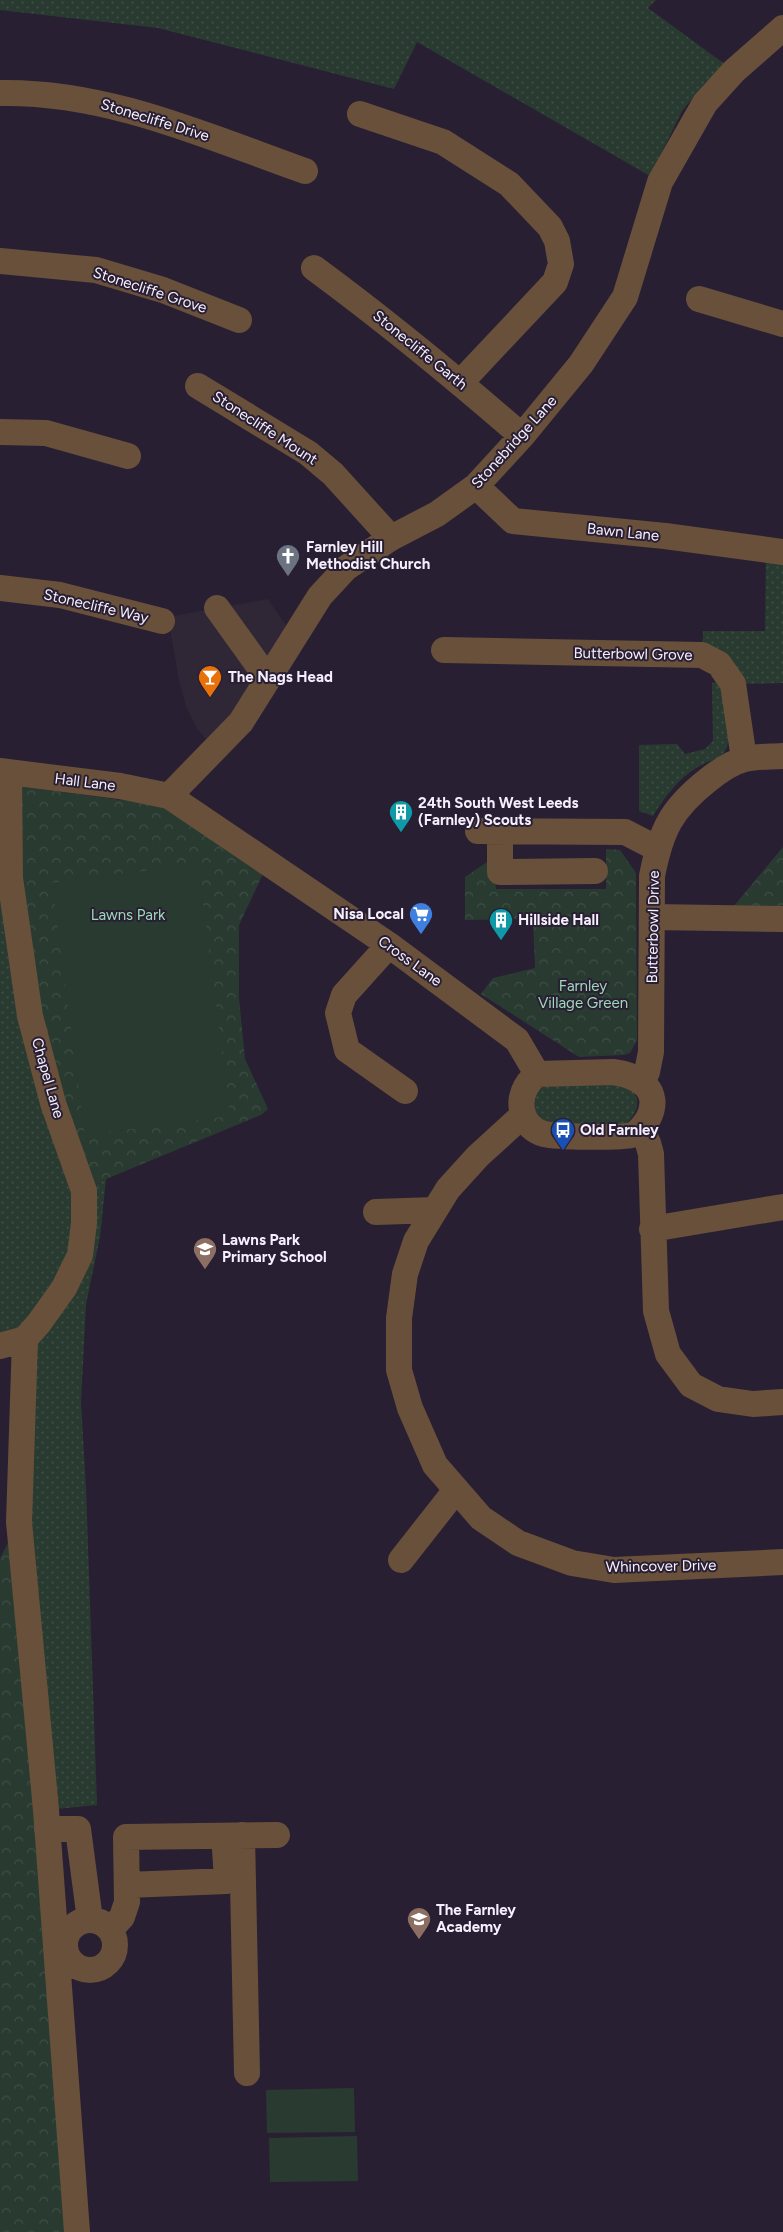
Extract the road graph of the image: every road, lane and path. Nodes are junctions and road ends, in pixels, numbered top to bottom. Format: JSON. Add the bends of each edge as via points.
{"nodes":[{"id":1,"x":783,"y":28,"type":"edge"},
{"id":2,"x":0,"y":93,"type":"edge"},
{"id":3,"x":360,"y":114,"type":"dead end"},
{"id":4,"x":305,"y":171,"type":"dead end"},
{"id":5,"x":0,"y":261,"type":"edge"},
{"id":6,"x":314,"y":268,"type":"dead end"},
{"id":7,"x":699,"y":299,"type":"dead end"},
{"id":8,"x":240,"y":320,"type":"dead end"},
{"id":9,"x":783,"y":324,"type":"edge"},
{"id":10,"x":461,"y":382,"type":"junction"},
{"id":11,"x":198,"y":386,"type":"dead end"},
{"id":12,"x":0,"y":432,"type":"edge"},
{"id":13,"x":522,"y":436,"type":"junction"},
{"id":14,"x":128,"y":456,"type":"dead end"},
{"id":15,"x":476,"y":486,"type":"junction"},
{"id":16,"x":391,"y":538,"type":"junction"},
{"id":17,"x":783,"y":552,"type":"edge"},
{"id":18,"x":0,"y":588,"type":"edge"},
{"id":19,"x":217,"y":608,"type":"dead end"},
{"id":20,"x":162,"y":621,"type":"dead end"},
{"id":21,"x":444,"y":650,"type":"dead end"},
{"id":22,"x":268,"y":679,"type":"junction"},
{"id":23,"x":783,"y":756,"type":"edge"},
{"id":24,"x":744,"y":759,"type":"junction"},
{"id":25,"x":4,"y":772,"type":"edge"},
{"id":26,"x":169,"y":796,"type":"junction"},
{"id":27,"x":658,"y":849,"type":"junction"},
{"id":28,"x":594,"y":871,"type":"dead end"},
{"id":29,"x":653,"y":917,"type":"junction"},
{"id":30,"x":783,"y":919,"type":"edge"},
{"id":31,"x":389,"y":945,"type":"junction"},
{"id":32,"x":537,"y":1074,"type":"junction"},
{"id":33,"x":642,"y":1082,"type":"junction"},
{"id":34,"x":405,"y":1091,"type":"dead end"},
{"id":35,"x":523,"y":1115,"type":"junction"},
{"id":36,"x":641,"y":1129,"type":"junction"},
{"id":37,"x":783,"y":1207,"type":"edge"},
{"id":38,"x":435,"y":1210,"type":"junction"},
{"id":39,"x":376,"y":1212,"type":"dead end"},
{"id":40,"x":652,"y":1230,"type":"junction"},
{"id":41,"x":25,"y":1339,"type":"junction"},
{"id":42,"x":0,"y":1346,"type":"edge"},
{"id":43,"x":783,"y":1402,"type":"edge"},
{"id":44,"x":456,"y":1490,"type":"junction"},
{"id":45,"x":401,"y":1560,"type":"dead end"},
{"id":46,"x":783,"y":1562,"type":"edge"},
{"id":47,"x":47,"y":1829,"type":"junction"},
{"id":48,"x":277,"y":1834,"type":"dead end"},
{"id":49,"x":233,"y":1835,"type":"junction"},
{"id":50,"x":127,"y":1885,"type":"junction"},
{"id":51,"x":247,"y":2073,"type":"dead end"},
{"id":52,"x":77,"y":2232,"type":"edge"}],
"edges":[{"from":1,"to":13,"type":"street","name":"Stonebridge Lane","via":[[734,71],[704,103],[660,182],[625,298],[581,364]]},
{"from":2,"to":4,"type":"street","name":"Stonecliffe Drive","via":[[70,97],[134,111]]},
{"from":3,"to":10,"type":"street","via":[[443,142],[493,173],[509,184],[550,227],[556,241],[561,264],[555,282]]},
{"from":5,"to":8,"type":"street","name":"Stonecliffe Grove","via":[[96,270],[163,290]]},
{"from":6,"to":10,"type":"street","name":"Stonecliffe Garth"},
{"from":7,"to":9,"type":"street"},
{"from":10,"to":13,"type":"street","name":"Stonecliffe Garth"},
{"from":11,"to":16,"type":"street","name":"Stonecliffe Mount","via":[[308,453],[333,474]]},
{"from":12,"to":14,"type":"street","via":[[46,433]]},
{"from":13,"to":15,"type":"street","name":"Stonebridge Lane"},
{"from":15,"to":16,"type":"street","name":"Stonebridge Lane","via":[[437,514]]},
{"from":15,"to":17,"type":"street","name":"Bawn Lane","via":[[513,521]]},
{"from":16,"to":22,"type":"street","name":"Stonebridge Lane","via":[[346,568],[320,596]]},
{"from":18,"to":20,"type":"street","name":"Stonecliffe Way","via":[[60,595]]},
{"from":19,"to":22,"type":"street"},
{"from":21,"to":24,"type":"street","name":"Butterbowl Grove","via":[[702,655],[719,664],[733,684]]},
{"from":22,"to":26,"type":"street","name":"Stonebridge Lane","via":[[241,722]]},
{"from":23,"to":24,"type":"street","name":"Butterbowl Drive"},
{"from":24,"to":27,"type":"street","name":"Butterbowl Drive","via":[[715,774],[688,796],[671,817]]},
{"from":25,"to":26,"type":"street","name":"Hall Lane","via":[[120,786]]},
{"from":25,"to":41,"type":"street","name":"Chapel Lane","via":[[10,878],[30,1016],[53,1103],[84,1191],[80,1255],[64,1288]]},
{"from":26,"to":31,"type":"street","name":"Cross Lane"},
{"from":27,"to":28,"type":"street","via":[[626,832],[489,831],[500,872]]},
{"from":27,"to":29,"type":"street","name":"Butterbowl Drive","via":[[652,876]]},
{"from":29,"to":30,"type":"street"},
{"from":29,"to":33,"type":"street","name":"Butterbowl Drive","via":[[652,1052]]},
{"from":31,"to":32,"type":"street","name":"Cross Lane","via":[[517,1040]]},
{"from":31,"to":34,"type":"street","via":[[344,995],[338,1013],[347,1050]]},
{"from":32,"to":33,"type":"street","via":[[613,1072],[629,1074]]},
{"from":32,"to":35,"type":"street","via":[[527,1082],[520,1102]]},
{"from":33,"to":36,"type":"street","via":[[650,1091],[652,1111]]},
{"from":35,"to":36,"type":"street","via":[[529,1126],[543,1134],[576,1137],[632,1135]]},
{"from":35,"to":38,"type":"street","name":"Whincover Drive","via":[[478,1156],[448,1189]]},
{"from":36,"to":40,"type":"street","via":[[648,1143],[652,1167]]},
{"from":37,"to":40,"type":"street"},
{"from":38,"to":39,"type":"street"},
{"from":38,"to":44,"type":"street","name":"Whincover Drive","via":[[416,1241],[405,1274],[398,1318],[399,1370],[410,1408],[435,1464]]},
{"from":40,"to":43,"type":"street","via":[[656,1311],[668,1354],[691,1385],[718,1399],[753,1404]]},
{"from":41,"to":42,"type":"street"},
{"from":41,"to":47,"type":"street","via":[[20,1522]]},
{"from":44,"to":45,"type":"street"},
{"from":44,"to":46,"type":"street","name":"Whincover Drive","via":[[481,1518],[518,1544],[572,1563],[614,1570]]},
{"from":47,"to":50,"type":"street","via":[[78,1829],[100,1925],[122,1917],[128,1902]]},
{"from":47,"to":52,"type":"street"},
{"from":48,"to":49,"type":"street"},
{"from":49,"to":50,"type":"street","via":[[226,1881]]},
{"from":49,"to":50,"type":"street","via":[[126,1837]]},
{"from":49,"to":51,"type":"street"}]}
